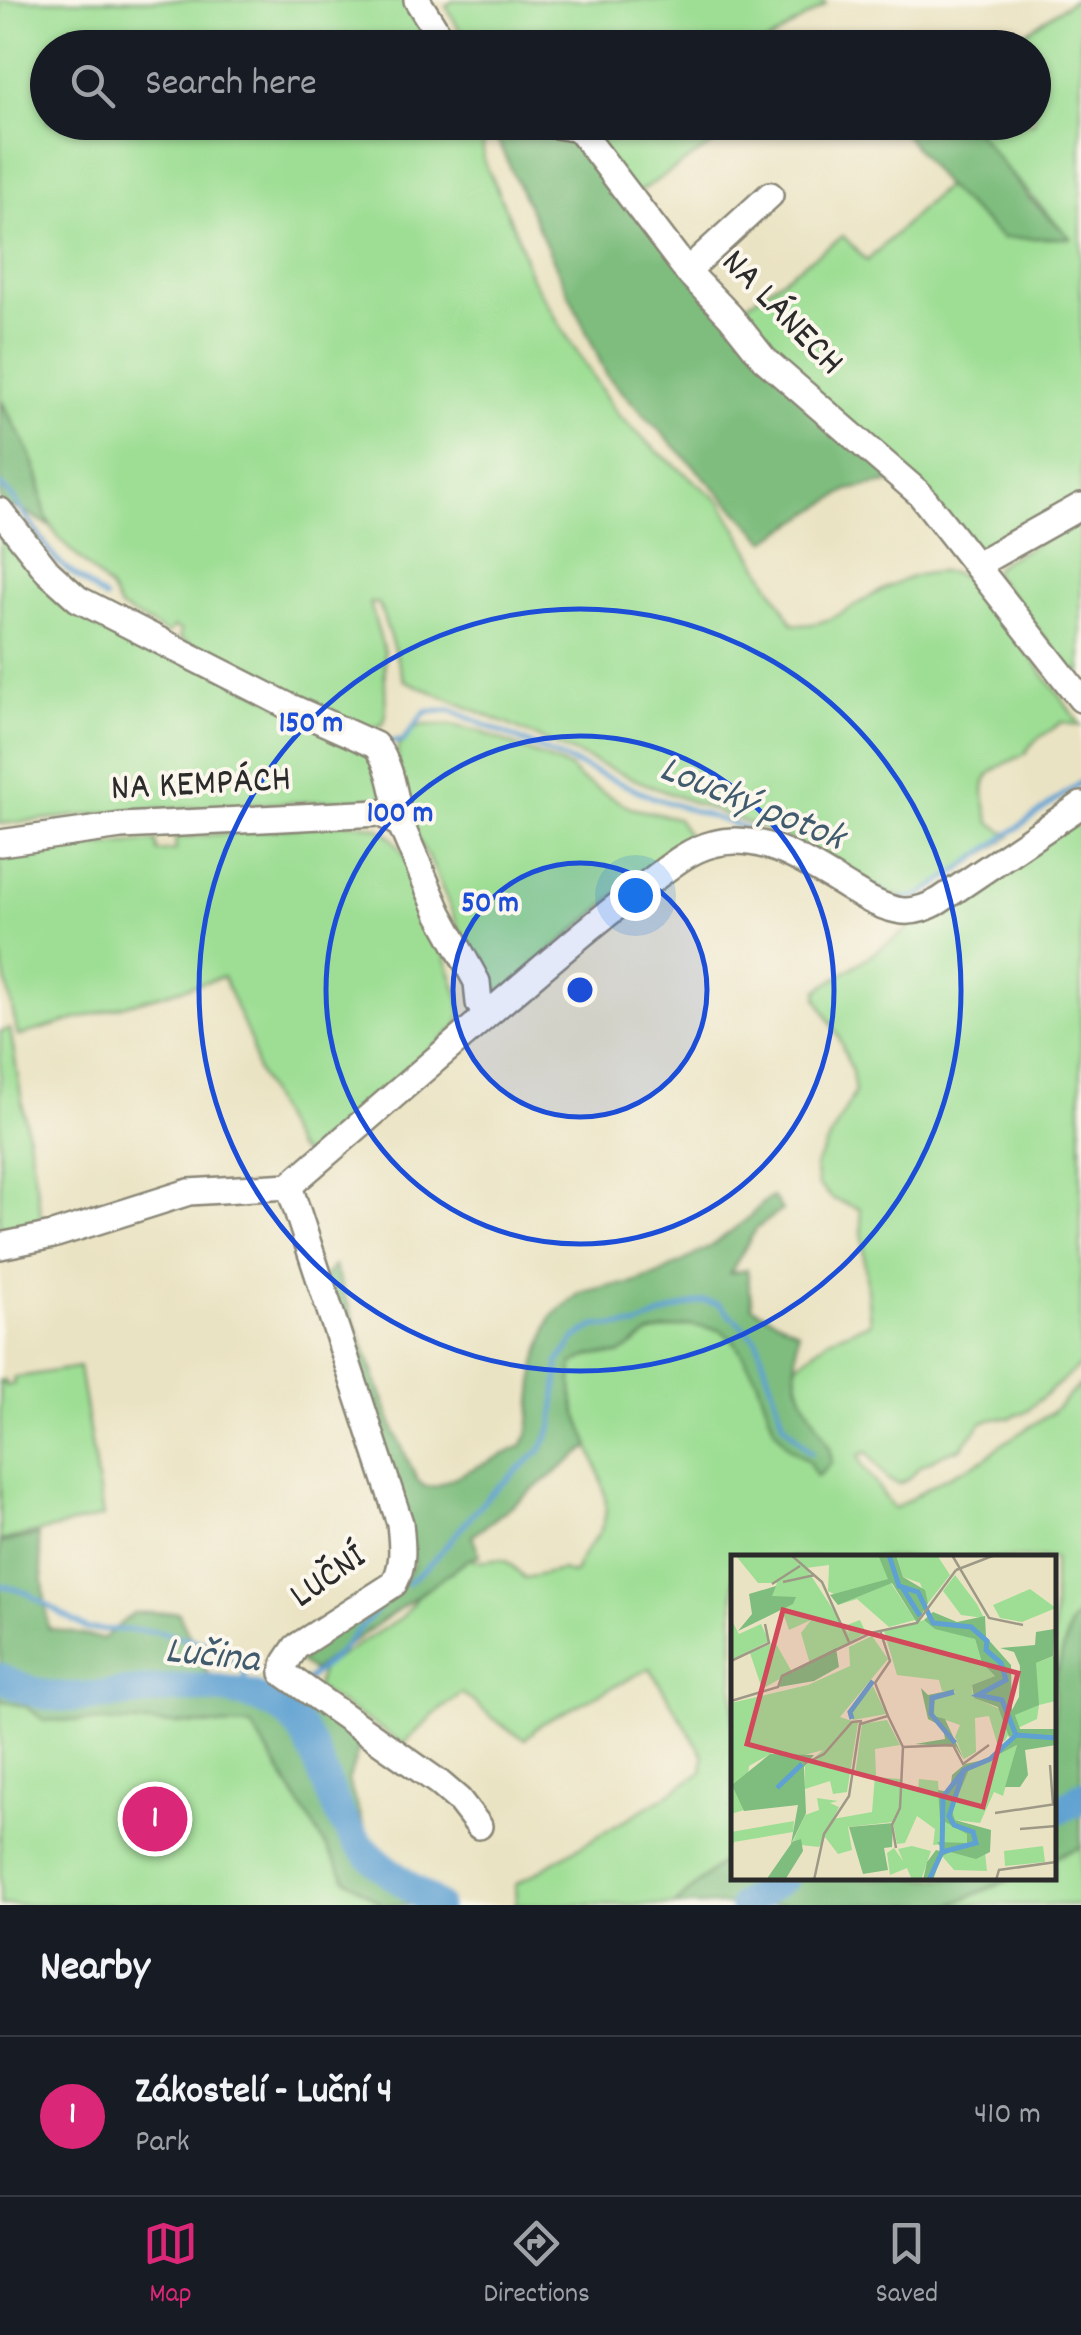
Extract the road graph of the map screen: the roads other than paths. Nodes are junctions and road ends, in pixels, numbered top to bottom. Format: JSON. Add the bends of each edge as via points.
{"nodes":[{"id":1,"x":418,"y":0,"type":"edge"},
{"id":2,"x":436,"y":30,"type":"edge"},
{"id":3,"x":588,"y":140,"type":"edge"},
{"id":4,"x":770,"y":194,"type":"dead end"},
{"id":5,"x":687,"y":271,"type":"junction"},
{"id":6,"x":1081,"y":506,"type":"edge"},
{"id":7,"x":0,"y":511,"type":"edge"},
{"id":8,"x":976,"y":565,"type":"junction"},
{"id":9,"x":1081,"y":699,"type":"edge"},
{"id":10,"x":1081,"y":806,"type":"edge"},
{"id":11,"x":401,"y":825,"type":"junction"},
{"id":12,"x":0,"y":842,"type":"edge"},
{"id":13,"x":494,"y":1009,"type":"junction"},
{"id":14,"x":289,"y":1186,"type":"junction"},
{"id":15,"x":0,"y":1246,"type":"edge"},
{"id":16,"x":479,"y":1826,"type":"dead end"}],
"edges":[{"from":1,"to":2,"type":"street"},
{"from":3,"to":5,"type":"street","name":"NA LÁNECH"},
{"from":4,"to":5,"type":"street"},
{"from":5,"to":8,"type":"street","name":"NA LÁNECH","via":[[764,359],[920,494]]},
{"from":6,"to":8,"type":"street"},
{"from":7,"to":11,"type":"street","via":[[78,599],[375,745]]},
{"from":8,"to":9,"type":"street","name":"NA LÁNECH"},
{"from":10,"to":13,"type":"street","via":[[939,901],[910,911],[863,897],[786,852],[714,843],[687,854],[606,912]]},
{"from":11,"to":12,"type":"street","name":"NA KEMPÁCH","via":[[380,813],[121,826]]},
{"from":11,"to":13,"type":"street","via":[[477,982],[480,1003]]},
{"from":13,"to":14,"type":"street"},
{"from":14,"to":15,"type":"street","via":[[188,1192]]},
{"from":14,"to":16,"type":"street","name":"LUČNÍ","via":[[400,1522],[404,1554],[394,1584],[296,1647],[283,1673],[438,1782]]}]}
